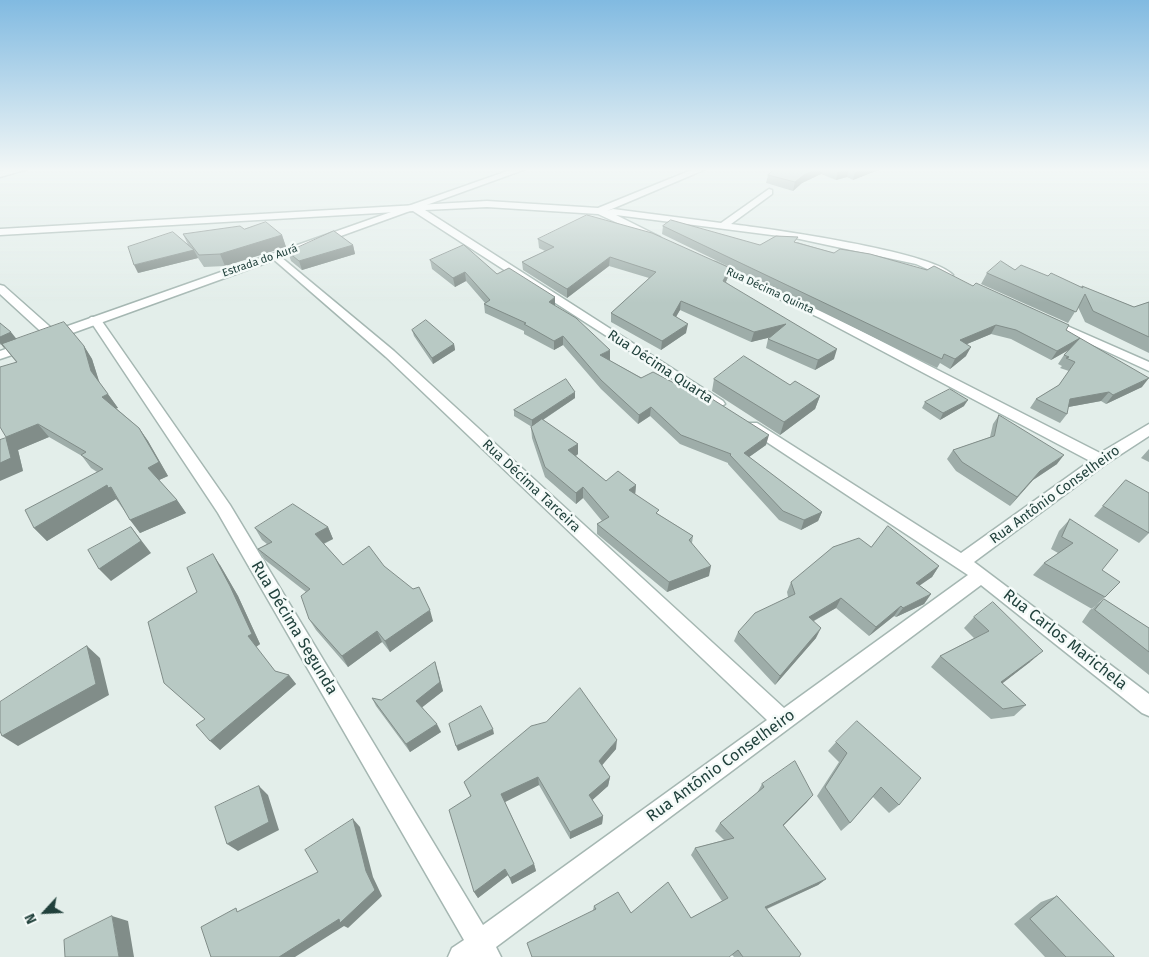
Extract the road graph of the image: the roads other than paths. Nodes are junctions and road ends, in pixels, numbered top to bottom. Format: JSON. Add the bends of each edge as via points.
{"nodes":[{"id":1,"x":317,"y":214,"type":"edge"},
{"id":2,"x":399,"y":214,"type":"edge"},
{"id":3,"x":424,"y":214,"type":"edge"},
{"id":4,"x":606,"y":214,"type":"edge"},
{"id":5,"x":624,"y":214,"type":"edge"},
{"id":6,"x":739,"y":214,"type":"edge"},
{"id":7,"x":724,"y":225,"type":"junction"},
{"id":8,"x":0,"y":232,"type":"edge"},
{"id":9,"x":662,"y":240,"type":"edge"},
{"id":10,"x":276,"y":256,"type":"junction"},
{"id":11,"x":698,"y":257,"type":"edge"},
{"id":12,"x":955,"y":278,"type":"edge"},
{"id":13,"x":0,"y":288,"type":"edge"},
{"id":14,"x":1043,"y":318,"type":"edge"},
{"id":15,"x":95,"y":319,"type":"junction"},
{"id":16,"x":53,"y":336,"type":"junction"},
{"id":17,"x":0,"y":355,"type":"edge"},
{"id":18,"x":1149,"y":366,"type":"edge"},
{"id":19,"x":1149,"y":429,"type":"edge"},
{"id":20,"x":1101,"y":460,"type":"junction"},
{"id":21,"x":961,"y":562,"type":"junction"},
{"id":22,"x":981,"y":575,"type":"junction"},
{"id":23,"x":1149,"y":706,"type":"edge"},
{"id":24,"x":783,"y":721,"type":"junction"},
{"id":25,"x":476,"y":953,"type":"edge"}],
"edges":[{"from":1,"to":8,"type":"street"},
{"from":2,"to":10,"type":"street","name":"Estrada do Aurá"},
{"from":3,"to":21,"type":"street","name":"Rua Décima Quarta"},
{"from":4,"to":9,"type":"street"},
{"from":5,"to":7,"type":"street"},
{"from":6,"to":7,"type":"street"},
{"from":7,"to":12,"type":"street","via":[[795,235],[919,262]]},
{"from":10,"to":15,"type":"street","name":"Estrada do Aurá"},
{"from":10,"to":24,"type":"street","name":"Rua Décima Tarceira","via":[[390,354]]},
{"from":11,"to":20,"type":"street","name":"Rua Décima Quinta","via":[[824,316]]},
{"from":13,"to":16,"type":"street"},
{"from":14,"to":18,"type":"street"},
{"from":15,"to":16,"type":"street","name":"Estrada do Aurá"},
{"from":15,"to":25,"type":"street","name":"Rua Décima Segunda","via":[[224,509]]},
{"from":16,"to":17,"type":"street","name":"Estrada do Aurá"},
{"from":19,"to":20,"type":"street","name":"Rua Antônio Conselheiro"},
{"from":20,"to":21,"type":"street","name":"Rua Antônio Conselheiro"},
{"from":21,"to":22,"type":"street","name":"Rua Décima Quarta"},
{"from":22,"to":23,"type":"street","name":"Rua Carlos Marichela"},
{"from":22,"to":24,"type":"street","name":"Rua Antônio Conselheiro"},
{"from":24,"to":25,"type":"street","name":"Rua Antônio Conselheiro"}]}
